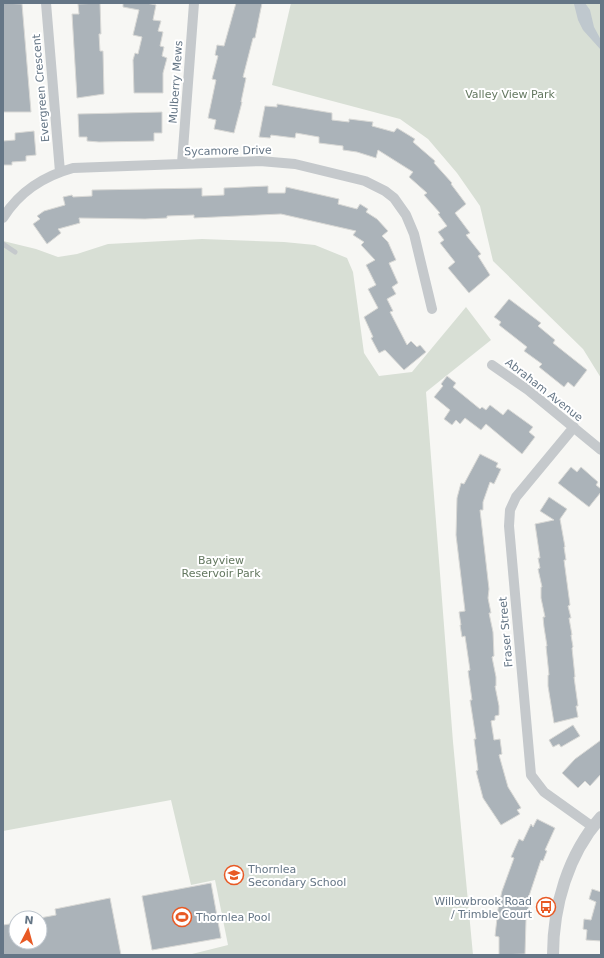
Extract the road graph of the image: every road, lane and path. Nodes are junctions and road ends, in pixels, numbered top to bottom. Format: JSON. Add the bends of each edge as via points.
{"nodes":[{"id":1,"x":46,"y":3,"type":"edge"},
{"id":2,"x":194,"y":3,"type":"edge"},
{"id":3,"x":182,"y":163,"type":"junction"},
{"id":4,"x":60,"y":172,"type":"junction"},
{"id":5,"x":3,"y":218,"type":"edge"},
{"id":6,"x":3,"y":244,"type":"edge"},
{"id":7,"x":15,"y":252,"type":"dead end"},
{"id":8,"x":432,"y":309,"type":"dead end"},
{"id":9,"x":492,"y":364,"type":"dead end"},
{"id":10,"x":574,"y":427,"type":"junction"},
{"id":11,"x":601,"y":450,"type":"edge"},
{"id":12,"x":601,"y":817,"type":"edge"},
{"id":13,"x":592,"y":827,"type":"junction"},
{"id":14,"x":553,"y":955,"type":"edge"}],
"edges":[{"from":1,"to":4,"type":"street","name":"Evergreen Crescent"},
{"from":2,"to":3,"type":"street","name":"Mulberry Mews"},
{"from":3,"to":4,"type":"street","name":"Sycamore Drive","via":[[88,166]]},
{"from":3,"to":8,"type":"street","name":"Sycamore Drive","via":[[278,162],[355,177],[374,184],[394,198],[411,224]]},
{"from":4,"to":5,"type":"street","name":"Sycamore Drive","via":[[32,187]]},
{"from":6,"to":7,"type":"lane"},
{"from":9,"to":10,"type":"street","name":"Abraham Avenue"},
{"from":10,"to":11,"type":"street","name":"Abraham Avenue"},
{"from":10,"to":13,"type":"street","name":"Fraser Street","via":[[516,497],[510,510],[509,526],[531,775],[544,792]]},
{"from":12,"to":13,"type":"street"},
{"from":13,"to":14,"type":"street","via":[[562,889],[555,922]]}]}
